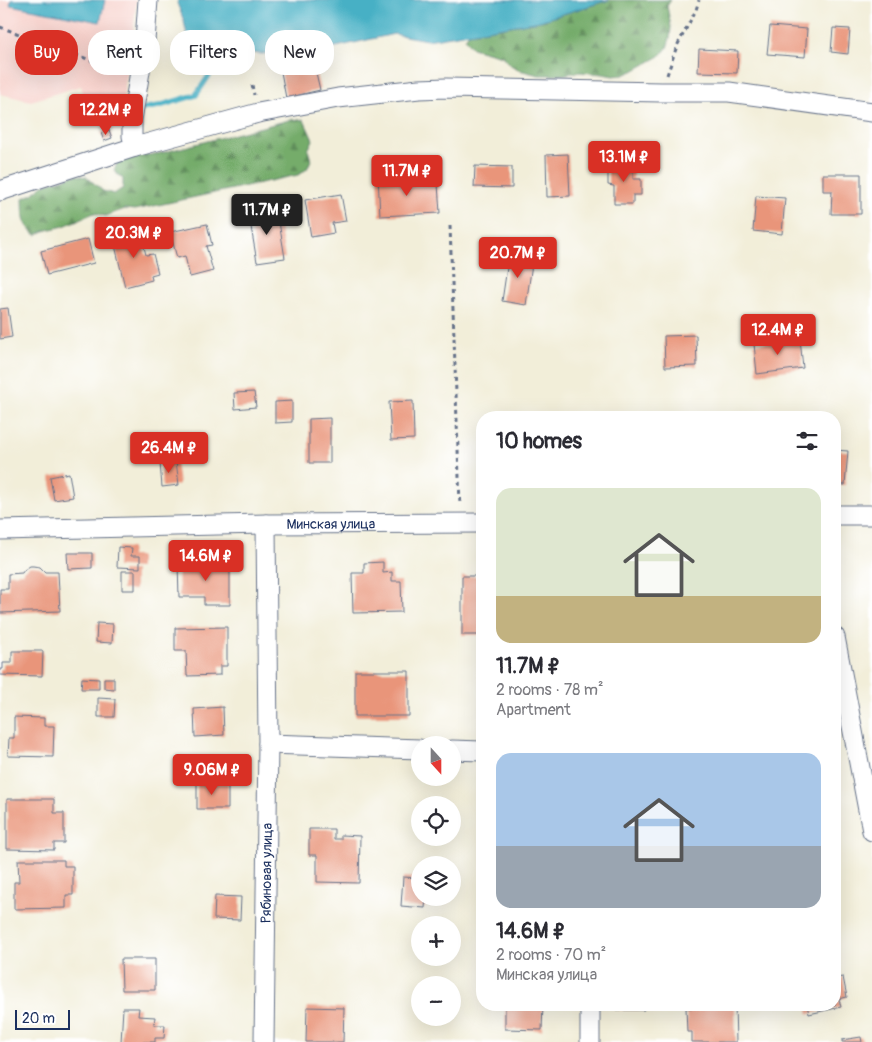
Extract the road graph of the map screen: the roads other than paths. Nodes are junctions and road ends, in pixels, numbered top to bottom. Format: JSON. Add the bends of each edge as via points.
{"nodes":[{"id":1,"x":148,"y":0,"type":"edge"},
{"id":2,"x":872,"y":112,"type":"edge"},
{"id":3,"x":135,"y":147,"type":"junction"},
{"id":4,"x":0,"y":191,"type":"edge"},
{"id":5,"x":841,"y":515,"type":"edge"},
{"id":6,"x":872,"y":515,"type":"edge"},
{"id":7,"x":476,"y":523,"type":"edge"},
{"id":8,"x":266,"y":524,"type":"junction"},
{"id":9,"x":0,"y":530,"type":"edge"},
{"id":10,"x":841,"y":669,"type":"edge"},
{"id":11,"x":268,"y":744,"type":"junction"},
{"id":12,"x":411,"y":749,"type":"edge"},
{"id":13,"x":461,"y":750,"type":"edge"},
{"id":14,"x":476,"y":751,"type":"edge"},
{"id":15,"x":872,"y":831,"type":"edge"},
{"id":16,"x":590,"y":1011,"type":"edge"},
{"id":17,"x":264,"y":1042,"type":"edge"},
{"id":18,"x":590,"y":1042,"type":"edge"}],
"edges":[{"from":1,"to":3,"type":"street","via":[[132,120]]},
{"from":2,"to":3,"type":"street","via":[[729,92],[419,89],[338,98],[258,113]]},
{"from":3,"to":4,"type":"street"},
{"from":5,"to":6,"type":"street"},
{"from":7,"to":8,"type":"street","name":"Минская улица"},
{"from":8,"to":9,"type":"street","name":"Минская улица"},
{"from":8,"to":11,"type":"street","name":"Рябиновая улица"},
{"from":10,"to":15,"type":"street"},
{"from":11,"to":12,"type":"street"},
{"from":11,"to":17,"type":"street","name":"Рябиновая улица"},
{"from":13,"to":14,"type":"street"},
{"from":16,"to":18,"type":"street"}]}
